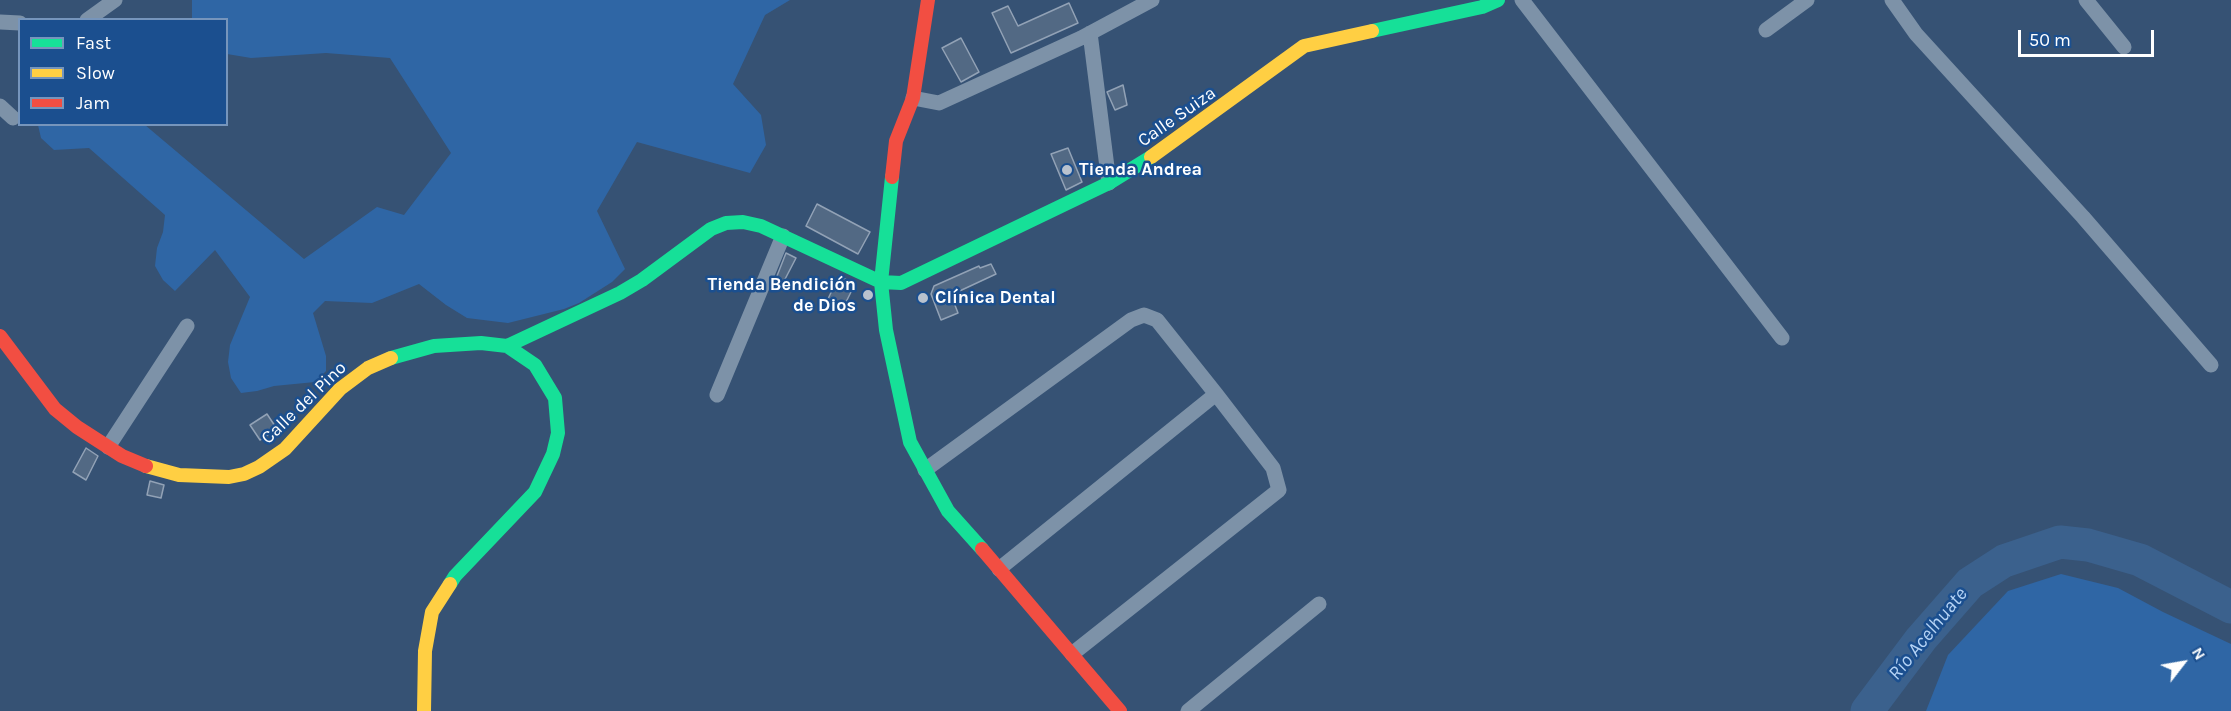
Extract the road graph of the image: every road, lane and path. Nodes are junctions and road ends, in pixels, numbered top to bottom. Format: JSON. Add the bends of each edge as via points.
{"nodes":[{"id":1,"x":115,"y":0,"type":"edge"},
{"id":2,"x":928,"y":0,"type":"edge"},
{"id":3,"x":1152,"y":0,"type":"edge"},
{"id":4,"x":1498,"y":0,"type":"edge"},
{"id":5,"x":1522,"y":0,"type":"edge"},
{"id":6,"x":1807,"y":0,"type":"edge"},
{"id":7,"x":1892,"y":0,"type":"edge"},
{"id":8,"x":2086,"y":0,"type":"edge"},
{"id":9,"x":90,"y":18,"type":"edge"},
{"id":10,"x":0,"y":22,"type":"edge"},
{"id":11,"x":18,"y":23,"type":"edge"},
{"id":12,"x":1766,"y":30,"type":"dead end"},
{"id":13,"x":1090,"y":33,"type":"junction"},
{"id":14,"x":2124,"y":47,"type":"dead end"},
{"id":15,"x":913,"y":98,"type":"junction"},
{"id":16,"x":0,"y":106,"type":"edge"},
{"id":17,"x":14,"y":118,"type":"dead end"},
{"id":18,"x":1109,"y":183,"type":"junction"},
{"id":19,"x":783,"y":236,"type":"junction"},
{"id":20,"x":881,"y":282,"type":"junction"},
{"id":21,"x":187,"y":326,"type":"dead end"},
{"id":22,"x":0,"y":336,"type":"edge"},
{"id":23,"x":1782,"y":338,"type":"dead end"},
{"id":24,"x":507,"y":346,"type":"junction"},
{"id":25,"x":2211,"y":365,"type":"dead end"},
{"id":26,"x":1216,"y":394,"type":"junction"},
{"id":27,"x":717,"y":395,"type":"dead end"},
{"id":28,"x":108,"y":447,"type":"junction"},
{"id":29,"x":925,"y":470,"type":"junction"},
{"id":30,"x":999,"y":569,"type":"junction"},
{"id":31,"x":1319,"y":604,"type":"dead end"},
{"id":32,"x":1072,"y":654,"type":"junction"},
{"id":33,"x":424,"y":711,"type":"edge"},
{"id":34,"x":1120,"y":711,"type":"edge"},
{"id":35,"x":1188,"y":711,"type":"edge"}],
"edges":[{"from":1,"to":9,"type":"street"},
{"from":2,"to":15,"type":"street"},
{"from":3,"to":13,"type":"street"},
{"from":4,"to":18,"type":"street","name":"Calle Suiza","via":[[1482,7],[1304,46]]},
{"from":5,"to":23,"type":"street"},
{"from":6,"to":12,"type":"street"},
{"from":7,"to":25,"type":"street","via":[[1916,34]]},
{"from":8,"to":14,"type":"street"},
{"from":10,"to":11,"type":"street"},
{"from":13,"to":15,"type":"street","via":[[939,103]]},
{"from":13,"to":18,"type":"street"},
{"from":15,"to":20,"type":"street","via":[[896,141]]},
{"from":16,"to":17,"type":"street"},
{"from":18,"to":20,"type":"street","name":"Calle Suiza","via":[[901,282]]},
{"from":19,"to":20,"type":"street"},
{"from":19,"to":24,"type":"street","via":[[761,226],[726,223],[711,229],[620,293]]},
{"from":19,"to":27,"type":"street"},
{"from":20,"to":29,"type":"street","via":[[886,330],[910,442]]},
{"from":21,"to":28,"type":"street"},
{"from":22,"to":28,"type":"street","name":"Calle del Pino","via":[[55,409]]},
{"from":24,"to":28,"type":"street","name":"Calle del Pino","via":[[434,346],[368,368],[340,389],[285,449],[244,474],[179,475],[150,468]]},
{"from":24,"to":33,"type":"street","name":"Calle del Pino","via":[[535,365],[555,398],[558,433],[554,454],[535,492],[455,576],[432,612]]},
{"from":26,"to":29,"type":"street","via":[[1156,320],[1144,315],[1131,320]]},
{"from":26,"to":30,"type":"street"},
{"from":26,"to":32,"type":"street","via":[[1273,468],[1279,490]]},
{"from":29,"to":30,"type":"street","via":[[948,511]]},
{"from":30,"to":32,"type":"street"},
{"from":31,"to":35,"type":"street"},
{"from":32,"to":34,"type":"street"}]}
